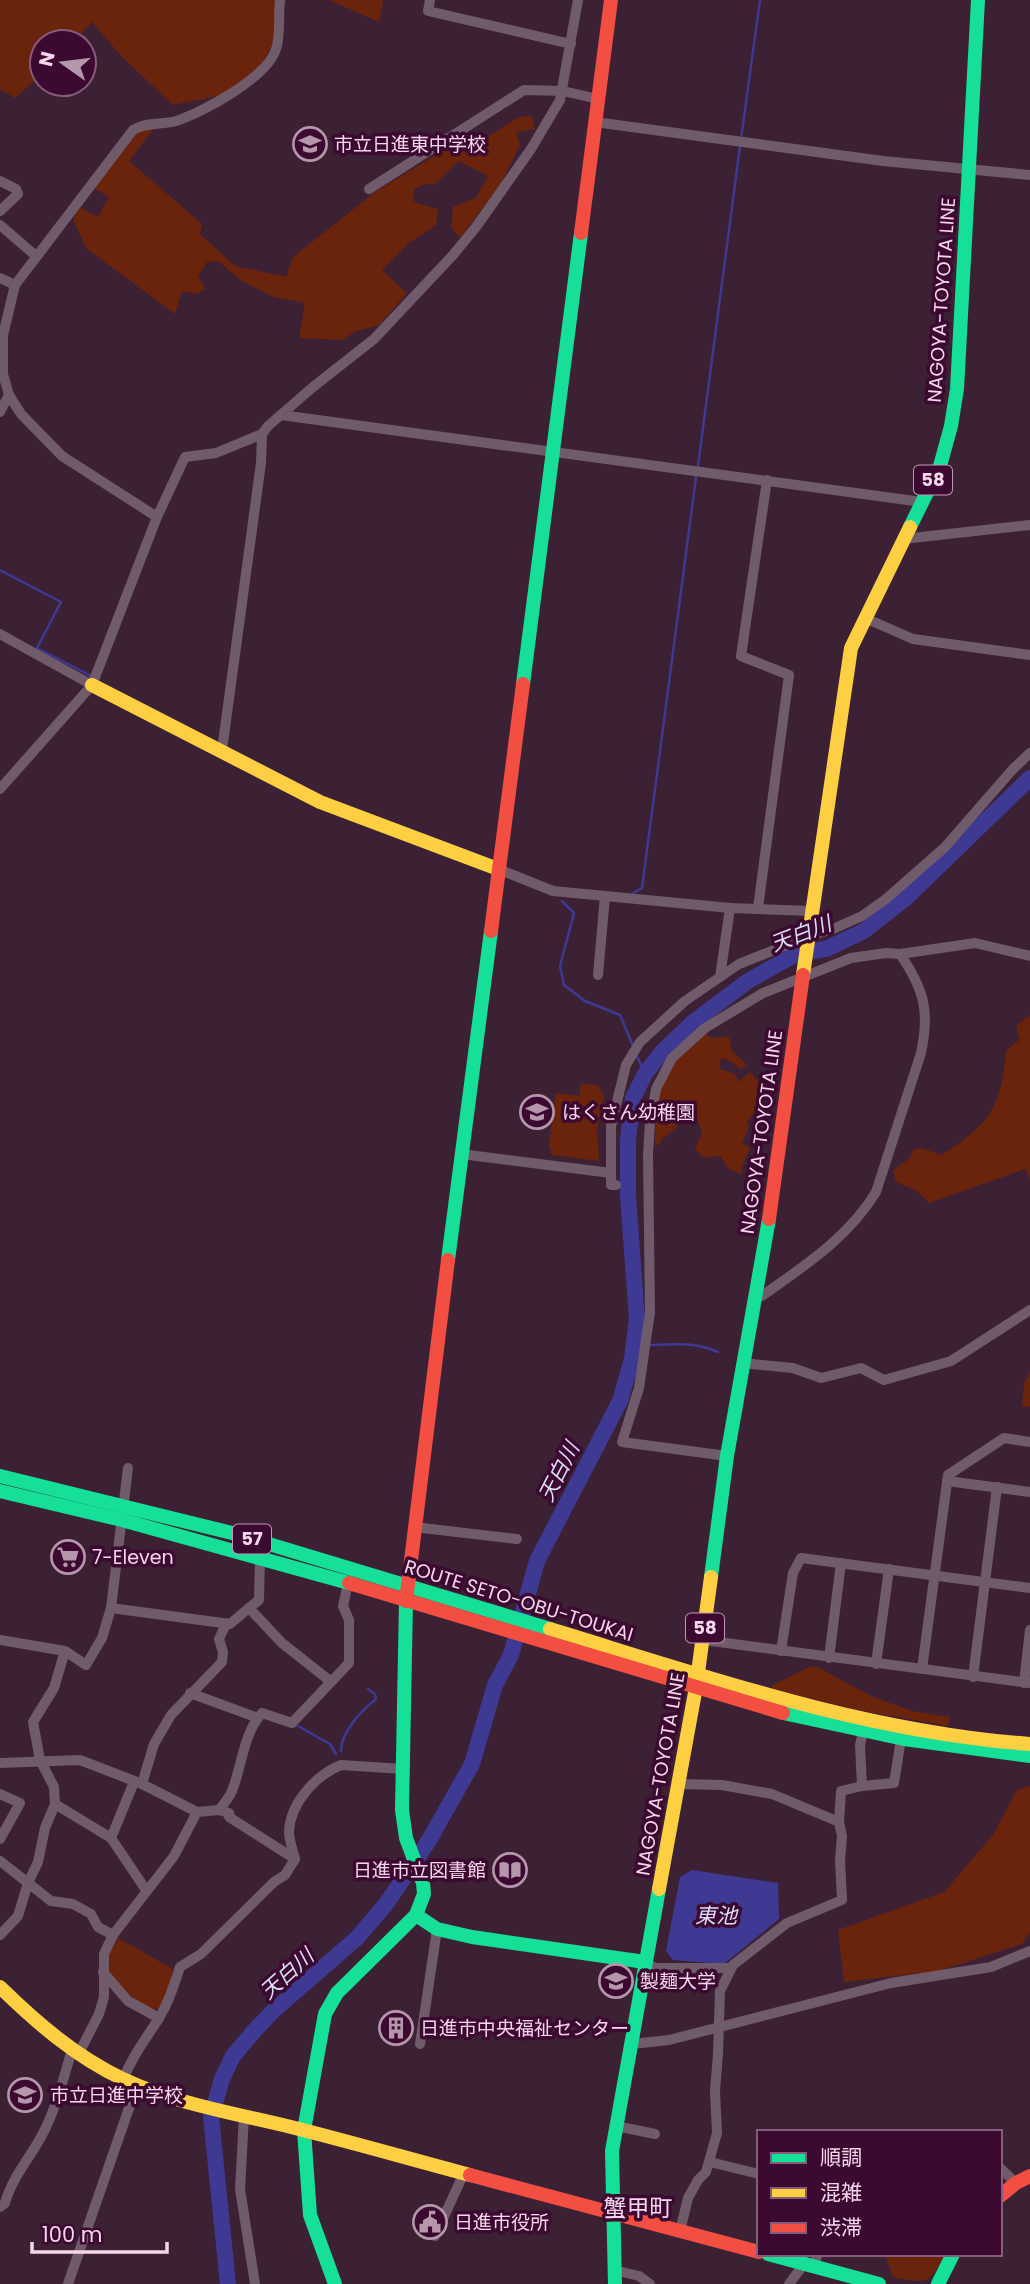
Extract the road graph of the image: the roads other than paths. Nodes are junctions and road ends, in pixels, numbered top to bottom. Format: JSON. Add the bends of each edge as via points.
{"nodes":[{"id":1,"x":280,"y":0,"type":"edge"},
{"id":2,"x":430,"y":0,"type":"edge"},
{"id":3,"x":578,"y":0,"type":"edge"},
{"id":4,"x":611,"y":0,"type":"edge"},
{"id":5,"x":978,"y":0,"type":"edge"},
{"id":6,"x":571,"y":44,"type":"junction"},
{"id":7,"x":563,"y":91,"type":"junction"},
{"id":8,"x":598,"y":99,"type":"junction"},
{"id":9,"x":595,"y":122,"type":"junction"},
{"id":10,"x":968,"y":171,"type":"junction"},
{"id":11,"x":1030,"y":175,"type":"edge"},
{"id":12,"x":0,"y":181,"type":"edge"},
{"id":13,"x":369,"y":190,"type":"dead end"},
{"id":14,"x":0,"y":211,"type":"edge"},
{"id":15,"x":0,"y":225,"type":"edge"},
{"id":16,"x":36,"y":256,"type":"junction"},
{"id":17,"x":0,"y":278,"type":"edge"},
{"id":18,"x":15,"y":285,"type":"junction"},
{"id":19,"x":9,"y":395,"type":"junction"},
{"id":20,"x":0,"y":412,"type":"edge"},
{"id":21,"x":281,"y":415,"type":"junction"},
{"id":22,"x":262,"y":434,"type":"junction"},
{"id":23,"x":553,"y":452,"type":"junction"},
{"id":24,"x":766,"y":480,"type":"junction"},
{"id":25,"x":922,"y":502,"type":"junction"},
{"id":26,"x":157,"y":517,"type":"junction"},
{"id":27,"x":1030,"y":525,"type":"edge"},
{"id":28,"x":903,"y":539,"type":"junction"},
{"id":29,"x":865,"y":618,"type":"junction"},
{"id":30,"x":0,"y":634,"type":"edge"},
{"id":31,"x":1030,"y":655,"type":"edge"},
{"id":32,"x":92,"y":685,"type":"junction"},
{"id":33,"x":222,"y":750,"type":"junction"},
{"id":34,"x":1030,"y":753,"type":"edge"},
{"id":35,"x":0,"y":789,"type":"edge"},
{"id":36,"x":498,"y":869,"type":"junction"},
{"id":37,"x":605,"y":896,"type":"junction"},
{"id":38,"x":730,"y":908,"type":"junction"},
{"id":39,"x":758,"y":908,"type":"junction"},
{"id":40,"x":812,"y":911,"type":"junction"},
{"id":41,"x":808,"y":939,"type":"junction"},
{"id":42,"x":900,"y":954,"type":"junction"},
{"id":43,"x":1030,"y":956,"type":"edge"},
{"id":44,"x":803,"y":973,"type":"junction"},
{"id":45,"x":598,"y":975,"type":"dead end"},
{"id":46,"x":720,"y":977,"type":"junction"},
{"id":47,"x":461,"y":1154,"type":"junction"},
{"id":48,"x":611,"y":1173,"type":"junction"},
{"id":49,"x":616,"y":1185,"type":"dead end"},
{"id":50,"x":756,"y":1296,"type":"junction"},
{"id":51,"x":1030,"y":1310,"type":"edge"},
{"id":52,"x":742,"y":1363,"type":"junction"},
{"id":53,"x":1030,"y":1442,"type":"edge"},
{"id":54,"x":727,"y":1456,"type":"junction"},
{"id":55,"x":128,"y":1468,"type":"dead end"},
{"id":56,"x":0,"y":1476,"type":"edge"},
{"id":57,"x":947,"y":1481,"type":"junction"},
{"id":58,"x":997,"y":1487,"type":"junction"},
{"id":59,"x":0,"y":1491,"type":"edge"},
{"id":60,"x":1030,"y":1492,"type":"edge"},
{"id":61,"x":123,"y":1513,"type":"junction"},
{"id":62,"x":414,"y":1527,"type":"junction"},
{"id":63,"x":517,"y":1539,"type":"dead end"},
{"id":64,"x":260,"y":1557,"type":"junction"},
{"id":65,"x":841,"y":1563,"type":"junction"},
{"id":66,"x":889,"y":1569,"type":"junction"},
{"id":67,"x":935,"y":1575,"type":"junction"},
{"id":68,"x":985,"y":1582,"type":"junction"},
{"id":69,"x":348,"y":1583,"type":"junction"},
{"id":70,"x":1030,"y":1588,"type":"edge"},
{"id":71,"x":407,"y":1593,"type":"junction"},
{"id":72,"x":111,"y":1608,"type":"junction"},
{"id":73,"x":249,"y":1608,"type":"junction"},
{"id":74,"x":226,"y":1624,"type":"junction"},
{"id":75,"x":1030,"y":1630,"type":"edge"},
{"id":76,"x":0,"y":1640,"type":"edge"},
{"id":77,"x":703,"y":1640,"type":"junction"},
{"id":78,"x":65,"y":1651,"type":"junction"},
{"id":79,"x":781,"y":1651,"type":"junction"},
{"id":80,"x":829,"y":1657,"type":"junction"},
{"id":81,"x":876,"y":1664,"type":"junction"},
{"id":82,"x":922,"y":1669,"type":"junction"},
{"id":83,"x":973,"y":1676,"type":"junction"},
{"id":84,"x":330,"y":1681,"type":"junction"},
{"id":85,"x":697,"y":1681,"type":"junction"},
{"id":86,"x":1027,"y":1683,"type":"edge"},
{"id":87,"x":190,"y":1693,"type":"junction"},
{"id":88,"x":258,"y":1718,"type":"junction"},
{"id":89,"x":863,"y":1732,"type":"junction"},
{"id":90,"x":901,"y":1739,"type":"junction"},
{"id":91,"x":1030,"y":1744,"type":"edge"},
{"id":92,"x":1030,"y":1756,"type":"edge"},
{"id":93,"x":40,"y":1760,"type":"junction"},
{"id":94,"x":0,"y":1763,"type":"edge"},
{"id":95,"x":403,"y":1769,"type":"junction"},
{"id":96,"x":138,"y":1783,"type":"junction"},
{"id":97,"x":679,"y":1784,"type":"junction"},
{"id":98,"x":862,"y":1786,"type":"junction"},
{"id":99,"x":0,"y":1794,"type":"edge"},
{"id":100,"x":55,"y":1804,"type":"junction"},
{"id":101,"x":219,"y":1810,"type":"junction"},
{"id":102,"x":197,"y":1812,"type":"junction"},
{"id":103,"x":839,"y":1822,"type":"junction"},
{"id":104,"x":111,"y":1838,"type":"junction"},
{"id":105,"x":0,"y":1839,"type":"edge"},
{"id":106,"x":295,"y":1859,"type":"junction"},
{"id":107,"x":0,"y":1861,"type":"edge"},
{"id":108,"x":28,"y":1883,"type":"junction"},
{"id":109,"x":146,"y":1890,"type":"junction"},
{"id":110,"x":416,"y":1915,"type":"junction"},
{"id":111,"x":437,"y":1929,"type":"junction"},
{"id":112,"x":0,"y":1935,"type":"edge"},
{"id":113,"x":113,"y":1935,"type":"junction"},
{"id":114,"x":1030,"y":1951,"type":"edge"},
{"id":115,"x":645,"y":1962,"type":"junction"},
{"id":116,"x":731,"y":1968,"type":"junction"},
{"id":117,"x":103,"y":1972,"type":"junction"},
{"id":118,"x":0,"y":1987,"type":"edge"},
{"id":119,"x":159,"y":2018,"type":"junction"},
{"id":120,"x":718,"y":2026,"type":"junction"},
{"id":121,"x":420,"y":2044,"type":"dead end"},
{"id":122,"x":632,"y":2044,"type":"junction"},
{"id":123,"x":75,"y":2052,"type":"junction"},
{"id":124,"x":130,"y":2082,"type":"junction"},
{"id":125,"x":244,"y":2116,"type":"junction"},
{"id":126,"x":616,"y":2126,"type":"junction"},
{"id":127,"x":304,"y":2130,"type":"junction"},
{"id":128,"x":655,"y":2134,"type":"dead end"},
{"id":129,"x":710,"y":2162,"type":"junction"},
{"id":130,"x":1002,"y":2170,"type":"edge"},
{"id":131,"x":464,"y":2173,"type":"junction"},
{"id":132,"x":757,"y":2174,"type":"edge"},
{"id":133,"x":1030,"y":2176,"type":"edge"},
{"id":134,"x":1016,"y":2183,"type":"junction"},
{"id":135,"x":1002,"y":2194,"type":"edge"},
{"id":136,"x":0,"y":2207,"type":"edge"},
{"id":137,"x":611,"y":2213,"type":"junction"},
{"id":138,"x":680,"y":2231,"type":"junction"},
{"id":139,"x":435,"y":2236,"type":"dead end"},
{"id":140,"x":757,"y":2251,"type":"edge"},
{"id":141,"x":781,"y":2256,"type":"edge"},
{"id":142,"x":952,"y":2256,"type":"edge"},
{"id":143,"x":812,"y":2261,"type":"edge"},
{"id":144,"x":614,"y":2277,"type":"edge"},
{"id":145,"x":860,"y":2281,"type":"edge"},
{"id":146,"x":68,"y":2284,"type":"edge"},
{"id":147,"x":255,"y":2284,"type":"edge"},
{"id":148,"x":335,"y":2284,"type":"edge"},
{"id":149,"x":650,"y":2284,"type":"edge"},
{"id":150,"x":789,"y":2284,"type":"edge"},
{"id":151,"x":879,"y":2284,"type":"edge"},
{"id":152,"x":938,"y":2284,"type":"edge"}],
"edges":[{"from":1,"to":16,"type":"street","via":[[276,50],[253,80],[179,120],[133,130]]},
{"from":2,"to":6,"type":"street","via":[[428,11]]},
{"from":3,"to":6,"type":"street"},
{"from":4,"to":8,"type":"main road"},
{"from":5,"to":10,"type":"main road","name":"NAGOYA-TOYOTA LINE","number":"58"},
{"from":6,"to":7,"type":"street"},
{"from":7,"to":8,"type":"street"},
{"from":7,"to":13,"type":"street","via":[[524,90]]},
{"from":7,"to":21,"type":"street","via":[[531,149],[453,255],[374,339]]},
{"from":8,"to":9,"type":"main road"},
{"from":9,"to":10,"type":"street"},
{"from":9,"to":23,"type":"main road"},
{"from":10,"to":11,"type":"street"},
{"from":10,"to":25,"type":"main road","name":"NAGOYA-TOYOTA LINE","number":"58","via":[[957,389],[940,466]]},
{"from":12,"to":14,"type":"street","via":[[18,194]]},
{"from":15,"to":16,"type":"street"},
{"from":16,"to":18,"type":"street"},
{"from":17,"to":18,"type":"street"},
{"from":18,"to":19,"type":"street","via":[[2,335],[3,374]]},
{"from":19,"to":20,"type":"street"},
{"from":19,"to":26,"type":"street","via":[[62,456]]},
{"from":21,"to":22,"type":"street"},
{"from":21,"to":23,"type":"street"},
{"from":22,"to":26,"type":"street","via":[[216,453],[185,457]]},
{"from":22,"to":33,"type":"street"},
{"from":23,"to":24,"type":"street"},
{"from":23,"to":36,"type":"main road"},
{"from":24,"to":25,"type":"street"},
{"from":24,"to":39,"type":"street","via":[[741,656],[789,675]]},
{"from":25,"to":28,"type":"main road","name":"NAGOYA-TOYOTA LINE","number":"58"},
{"from":26,"to":32,"type":"street"},
{"from":27,"to":28,"type":"street"},
{"from":28,"to":29,"type":"main road","name":"NAGOYA-TOYOTA LINE","number":"58"},
{"from":29,"to":31,"type":"street","via":[[913,639]]},
{"from":29,"to":40,"type":"main road","name":"NAGOYA-TOYOTA LINE","number":"58","via":[[851,648],[845,678]]},
{"from":30,"to":32,"type":"street"},
{"from":32,"to":33,"type":"main road"},
{"from":32,"to":35,"type":"street"},
{"from":33,"to":36,"type":"main road","via":[[320,802]]},
{"from":34,"to":41,"type":"street","via":[[946,847],[886,899],[853,920]]},
{"from":36,"to":37,"type":"street","via":[[553,891]]},
{"from":36,"to":47,"type":"main road"},
{"from":37,"to":38,"type":"street"},
{"from":37,"to":45,"type":"street"},
{"from":38,"to":39,"type":"street"},
{"from":38,"to":46,"type":"street"},
{"from":39,"to":40,"type":"street"},
{"from":40,"to":41,"type":"main road","name":"NAGOYA-TOYOTA LINE","number":"58"},
{"from":41,"to":44,"type":"main road","name":"NAGOYA-TOYOTA LINE","number":"58"},
{"from":41,"to":46,"type":"street","via":[[753,957]]},
{"from":42,"to":43,"type":"street","via":[[975,943]]},
{"from":42,"to":44,"type":"street","via":[[851,958]]},
{"from":42,"to":50,"type":"street","via":[[923,993],[926,1030],[876,1192],[828,1248]]},
{"from":44,"to":50,"type":"main road","name":"NAGOYA-TOYOTA LINE","number":"58"},
{"from":44,"to":54,"type":"street","via":[[693,1037],[666,1067],[653,1104],[648,1155],[650,1312],[639,1388],[622,1443]]},
{"from":46,"to":48,"type":"street","via":[[670,1013],[632,1054],[611,1126]]},
{"from":47,"to":48,"type":"street"},
{"from":47,"to":62,"type":"main road"},
{"from":48,"to":49,"type":"street","via":[[611,1185]]},
{"from":50,"to":52,"type":"main road","name":"NAGOYA-TOYOTA LINE","number":"58"},
{"from":51,"to":52,"type":"street","via":[[951,1361],[895,1379],[880,1379],[861,1368],[821,1378],[793,1368]]},
{"from":52,"to":54,"type":"main road","name":"NAGOYA-TOYOTA LINE","number":"58"},
{"from":53,"to":57,"type":"street","via":[[1004,1438],[950,1472]]},
{"from":54,"to":77,"type":"main road","name":"NAGOYA-TOYOTA LINE","number":"58"},
{"from":55,"to":61,"type":"street"},
{"from":56,"to":61,"type":"main road","name":"ROUTE SETO-OBU-TOUKAI","number":"57"},
{"from":57,"to":58,"type":"street"},
{"from":57,"to":67,"type":"street"},
{"from":58,"to":60,"type":"street"},
{"from":58,"to":68,"type":"street"},
{"from":59,"to":61,"type":"main road","name":"ROUTE SETO-OBU-TOUKAI","number":"57"},
{"from":61,"to":64,"type":"main road","name":"ROUTE SETO-OBU-TOUKAI","number":"57"},
{"from":61,"to":71,"type":"main road","name":"ROUTE SETO-OBU-TOUKAI","number":"57","via":[[236,1534]]},
{"from":61,"to":72,"type":"street"},
{"from":62,"to":63,"type":"street"},
{"from":62,"to":71,"type":"main road"},
{"from":64,"to":69,"type":"main road","name":"ROUTE SETO-OBU-TOUKAI","number":"57"},
{"from":64,"to":73,"type":"street","via":[[259,1600]]},
{"from":65,"to":66,"type":"street"},
{"from":65,"to":79,"type":"street","via":[[801,1558],[793,1573]]},
{"from":65,"to":80,"type":"street"},
{"from":66,"to":67,"type":"street"},
{"from":66,"to":81,"type":"street"},
{"from":67,"to":68,"type":"street"},
{"from":67,"to":82,"type":"street"},
{"from":68,"to":70,"type":"street"},
{"from":68,"to":83,"type":"street"},
{"from":69,"to":71,"type":"main road","name":"ROUTE SETO-OBU-TOUKAI","number":"57"},
{"from":69,"to":84,"type":"street","via":[[343,1606],[349,1620],[349,1663]]},
{"from":71,"to":85,"type":"main road","name":"ROUTE SETO-OBU-TOUKAI","number":"57"},
{"from":71,"to":95,"type":"main road"},
{"from":72,"to":74,"type":"street"},
{"from":72,"to":78,"type":"street","via":[[86,1665]]},
{"from":73,"to":74,"type":"street"},
{"from":73,"to":84,"type":"street","via":[[282,1643]]},
{"from":74,"to":87,"type":"street","via":[[219,1639],[222,1662]]},
{"from":75,"to":86,"type":"street"},
{"from":76,"to":78,"type":"street"},
{"from":77,"to":79,"type":"street"},
{"from":77,"to":85,"type":"main road","name":"NAGOYA-TOYOTA LINE","number":"58"},
{"from":78,"to":93,"type":"street","via":[[54,1688],[33,1722]]},
{"from":79,"to":80,"type":"street"},
{"from":80,"to":81,"type":"street"},
{"from":81,"to":82,"type":"street"},
{"from":82,"to":83,"type":"street"},
{"from":83,"to":86,"type":"street"},
{"from":84,"to":88,"type":"street","via":[[292,1723],[262,1713]]},
{"from":85,"to":89,"type":"main road","name":"ROUTE SETO-OBU-TOUKAI","number":"57","via":[[780,1712]]},
{"from":85,"to":91,"type":"main road","name":"ROUTE SETO-OBU-TOUKAI","number":"57","via":[[870,1722]]},
{"from":85,"to":97,"type":"main road","name":"NAGOYA-TOYOTA LINE","number":"58"},
{"from":87,"to":88,"type":"street"},
{"from":87,"to":96,"type":"street","via":[[154,1744]]},
{"from":88,"to":101,"type":"street","via":[[231,1794]]},
{"from":89,"to":90,"type":"main road","name":"ROUTE SETO-OBU-TOUKAI","number":"57"},
{"from":89,"to":98,"type":"street"},
{"from":90,"to":92,"type":"main road","name":"ROUTE SETO-OBU-TOUKAI","number":"57"},
{"from":90,"to":98,"type":"street","via":[[894,1783]]},
{"from":93,"to":94,"type":"street"},
{"from":93,"to":96,"type":"street","via":[[80,1760]]},
{"from":93,"to":100,"type":"street","via":[[54,1787]]},
{"from":95,"to":106,"type":"street","via":[[341,1765],[312,1785],[294,1807],[289,1833]]},
{"from":95,"to":110,"type":"main road","via":[[405,1838],[424,1894]]},
{"from":96,"to":102,"type":"street"},
{"from":96,"to":104,"type":"street"},
{"from":97,"to":103,"type":"street","via":[[722,1784],[772,1794]]},
{"from":97,"to":115,"type":"main road","name":"NAGOYA-TOYOTA LINE","number":"58"},
{"from":98,"to":103,"type":"street","via":[[841,1791]]},
{"from":99,"to":105,"type":"street","via":[[20,1803]]},
{"from":100,"to":104,"type":"street"},
{"from":100,"to":108,"type":"street"},
{"from":101,"to":102,"type":"street"},
{"from":101,"to":106,"type":"street"},
{"from":102,"to":109,"type":"street","via":[[174,1856]]},
{"from":103,"to":116,"type":"street","via":[[842,1900],[787,1923]]},
{"from":104,"to":109,"type":"street"},
{"from":106,"to":119,"type":"street","via":[[285,1875],[201,1954],[180,1967]]},
{"from":107,"to":108,"type":"street"},
{"from":108,"to":112,"type":"street","via":[[18,1916]]},
{"from":108,"to":113,"type":"street","via":[[51,1901],[73,1904],[91,1914],[98,1927]]},
{"from":109,"to":113,"type":"street"},
{"from":110,"to":111,"type":"main road"},
{"from":110,"to":127,"type":"main road","via":[[346,1984],[325,2014]]},
{"from":111,"to":115,"type":"main road"},
{"from":111,"to":121,"type":"street"},
{"from":113,"to":117,"type":"street","via":[[104,1954]]},
{"from":114,"to":120,"type":"street","via":[[991,1967],[891,1983]]},
{"from":115,"to":116,"type":"street","via":[[654,1968]]},
{"from":115,"to":122,"type":"main road","name":"NAGOYA-TOYOTA LINE","number":"58"},
{"from":116,"to":120,"type":"street","via":[[720,1990]]},
{"from":117,"to":119,"type":"street","via":[[128,2001]]},
{"from":117,"to":123,"type":"street","via":[[102,2006]]},
{"from":118,"to":123,"type":"main road"},
{"from":119,"to":124,"type":"street","via":[[130,2061]]},
{"from":120,"to":122,"type":"street","via":[[669,2040]]},
{"from":120,"to":129,"type":"street","via":[[717,2133]]},
{"from":122,"to":126,"type":"main road","name":"NAGOYA-TOYOTA LINE","number":"58"},
{"from":123,"to":124,"type":"main road"},
{"from":123,"to":136,"type":"street","via":[[41,2138]]},
{"from":124,"to":125,"type":"main road"},
{"from":124,"to":146,"type":"street"},
{"from":125,"to":127,"type":"main road"},
{"from":125,"to":147,"type":"street","via":[[240,2189]]},
{"from":126,"to":128,"type":"street"},
{"from":126,"to":137,"type":"main road","name":"NAGOYA-TOYOTA LINE","number":"58"},
{"from":127,"to":131,"type":"main road"},
{"from":127,"to":148,"type":"main road","via":[[310,2215]]},
{"from":129,"to":132,"type":"street"},
{"from":129,"to":138,"type":"street","via":[[688,2198]]},
{"from":130,"to":134,"type":"street"},
{"from":131,"to":137,"type":"main road"},
{"from":131,"to":139,"type":"street"},
{"from":133,"to":134,"type":"main road"},
{"from":134,"to":135,"type":"main road"},
{"from":137,"to":138,"type":"main road"},
{"from":137,"to":144,"type":"main road","name":"NAGOYA-TOYOTA LINE","number":"58"},
{"from":138,"to":140,"type":"main road"},
{"from":141,"to":143,"type":"main road"},
{"from":142,"to":152,"type":"main road"},
{"from":143,"to":145,"type":"main road"},
{"from":143,"to":150,"type":"street"},
{"from":144,"to":149,"type":"street","via":[[639,2276]]},
{"from":145,"to":151,"type":"main road"}]}
